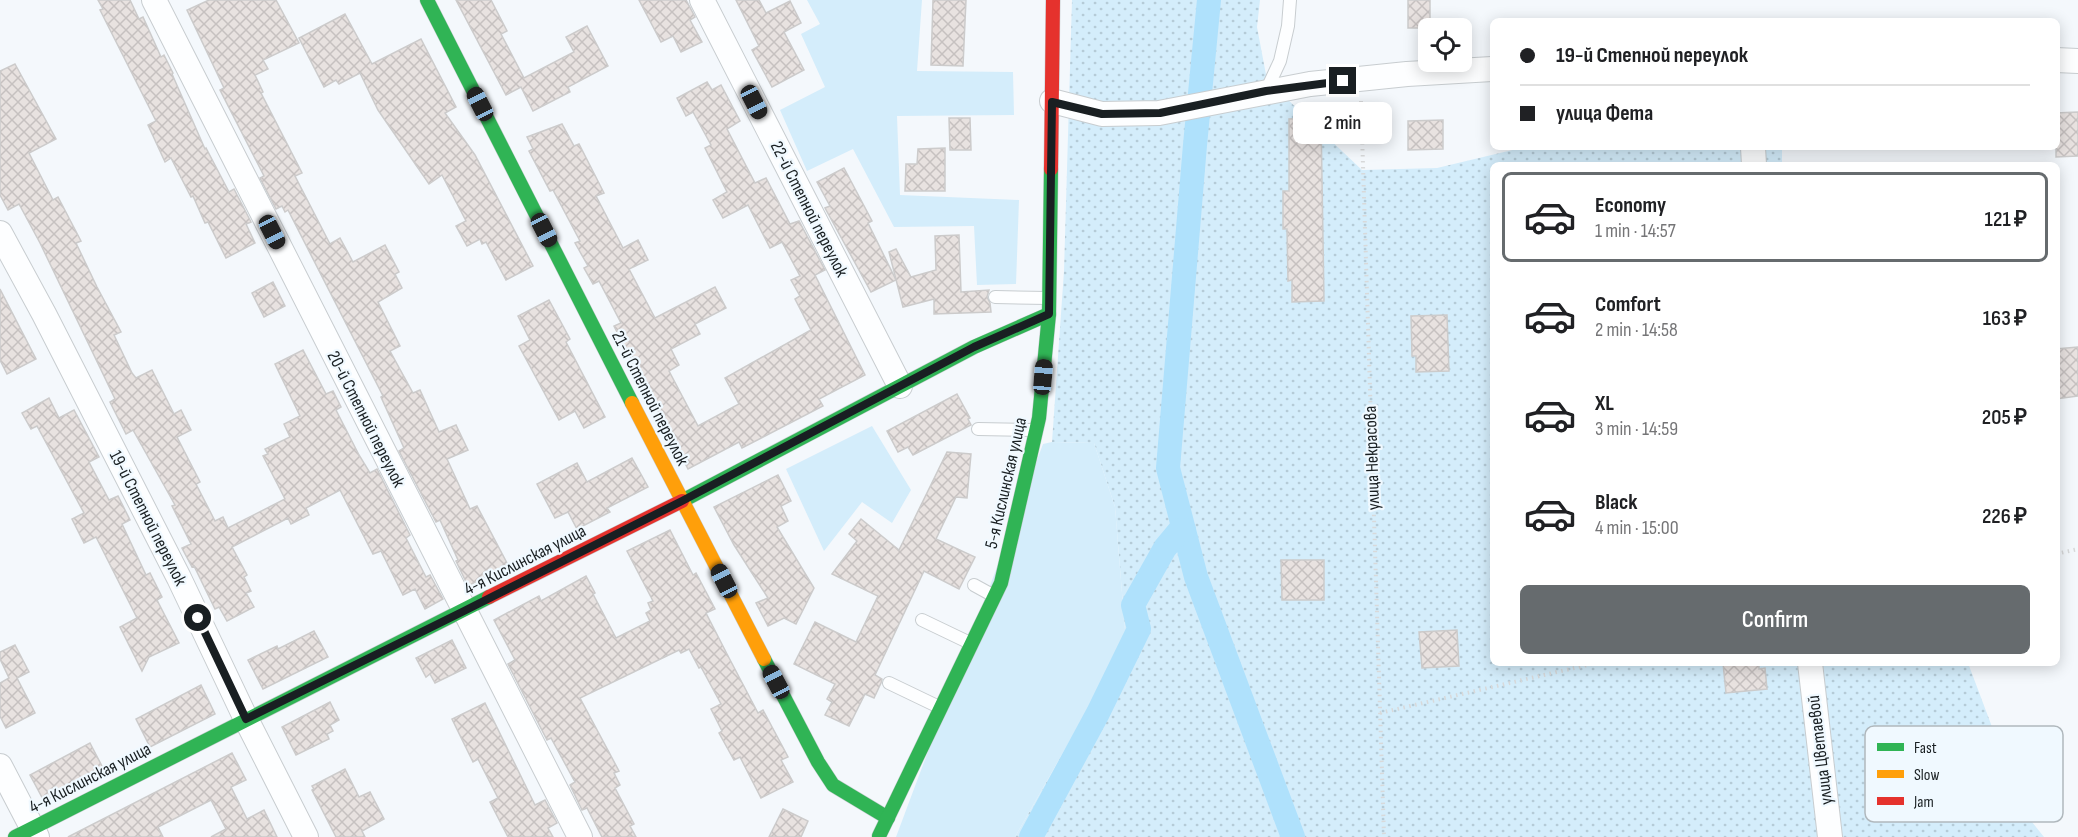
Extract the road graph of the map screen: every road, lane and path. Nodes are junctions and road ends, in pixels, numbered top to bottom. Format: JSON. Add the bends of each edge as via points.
{"nodes":[{"id":1,"x":154,"y":0,"type":"edge"},
{"id":2,"x":427,"y":0,"type":"edge"},
{"id":3,"x":702,"y":0,"type":"edge"},
{"id":4,"x":1053,"y":0,"type":"edge"},
{"id":5,"x":1290,"y":0,"type":"edge"},
{"id":6,"x":2060,"y":60,"type":"edge"},
{"id":7,"x":2078,"y":61,"type":"edge"},
{"id":8,"x":1490,"y":69,"type":"edge"},
{"id":9,"x":1360,"y":79,"type":"junction"},
{"id":10,"x":1266,"y":91,"type":"junction"},
{"id":11,"x":1052,"y":102,"type":"junction"},
{"id":12,"x":0,"y":233,"type":"edge"},
{"id":13,"x":995,"y":297,"type":"dead end"},
{"id":14,"x":1049,"y":298,"type":"junction"},
{"id":15,"x":1049,"y":314,"type":"junction"},
{"id":16,"x":900,"y":386,"type":"junction"},
{"id":17,"x":978,"y":429,"type":"dead end"},
{"id":18,"x":1037,"y":430,"type":"junction"},
{"id":19,"x":682,"y":501,"type":"junction"},
{"id":20,"x":2078,"y":549,"type":"edge"},
{"id":21,"x":2060,"y":553,"type":"edge"},
{"id":22,"x":974,"y":585,"type":"dead end"},
{"id":23,"x":994,"y":596,"type":"junction"},
{"id":24,"x":464,"y":611,"type":"junction"},
{"id":25,"x":922,"y":620,"type":"dead end"},
{"id":26,"x":972,"y":644,"type":"junction"},
{"id":27,"x":1583,"y":666,"type":"edge"},
{"id":28,"x":1810,"y":666,"type":"edge"},
{"id":29,"x":889,"y":682,"type":"dead end"},
{"id":30,"x":941,"y":708,"type":"junction"},
{"id":31,"x":1380,"y":713,"type":"junction"},
{"id":32,"x":246,"y":719,"type":"junction"},
{"id":33,"x":0,"y":766,"type":"edge"},
{"id":34,"x":888,"y":818,"type":"junction"},
{"id":35,"x":28,"y":834,"type":"edge"},
{"id":36,"x":306,"y":837,"type":"edge"},
{"id":37,"x":580,"y":837,"type":"edge"},
{"id":38,"x":879,"y":837,"type":"edge"},
{"id":39,"x":1384,"y":837,"type":"edge"},
{"id":40,"x":1830,"y":837,"type":"edge"}],
"edges":[{"from":1,"to":24,"type":"street","name":"20-й Степной переулок"},
{"from":2,"to":19,"type":"street","name":"21-й Степной переулок"},
{"from":3,"to":16,"type":"street","name":"22-й Степной переулок"},
{"from":4,"to":11,"type":"street","name":"5-я Кислинская улица"},
{"from":5,"to":10,"type":"lane","via":[[1280,61]]},
{"from":6,"to":7,"type":"street"},
{"from":8,"to":9,"type":"street"},
{"from":9,"to":10,"type":"street"},
{"from":9,"to":31,"type":"path","name":"улица Некрасова"},
{"from":10,"to":11,"type":"street","via":[[1160,113],[1102,114]]},
{"from":11,"to":14,"type":"street","name":"5-я Кислинская улица"},
{"from":12,"to":32,"type":"street","name":"19-й Степной переулок","via":[[179,578]]},
{"from":13,"to":14,"type":"lane"},
{"from":14,"to":15,"type":"street","name":"5-я Кислинская улица"},
{"from":15,"to":16,"type":"street","name":"4-я Кислинская улица"},
{"from":15,"to":18,"type":"street","name":"5-я Кислинская улица"},
{"from":16,"to":19,"type":"street","name":"4-я Кислинская улица"},
{"from":17,"to":18,"type":"lane"},
{"from":18,"to":23,"type":"street","name":"5-я Кислинская улица","via":[[1020,510]]},
{"from":19,"to":24,"type":"street","name":"4-я Кислинская улица"},
{"from":19,"to":34,"type":"street","name":"21-й Степной переулок","via":[[818,762],[833,785]]},
{"from":20,"to":21,"type":"path"},
{"from":22,"to":23,"type":"lane"},
{"from":23,"to":26,"type":"street","name":"5-я Кислинская улица"},
{"from":24,"to":32,"type":"street","name":"4-я Кислинская улица"},
{"from":24,"to":37,"type":"street","name":"20-й Степной переулок"},
{"from":25,"to":26,"type":"lane"},
{"from":26,"to":30,"type":"street","name":"5-я Кислинская улица"},
{"from":27,"to":31,"type":"path"},
{"from":28,"to":40,"type":"street","name":"улица Цветаевой"},
{"from":29,"to":30,"type":"lane"},
{"from":30,"to":34,"type":"street","name":"5-я Кислинская улица"},
{"from":31,"to":39,"type":"path","name":"улица Некрасова"},
{"from":32,"to":35,"type":"street","name":"4-я Кислинская улица"},
{"from":32,"to":36,"type":"street","name":"19-й Степной переулок"},
{"from":33,"to":35,"type":"street"},
{"from":34,"to":38,"type":"street","name":"5-я Кислинская улица"}]}
